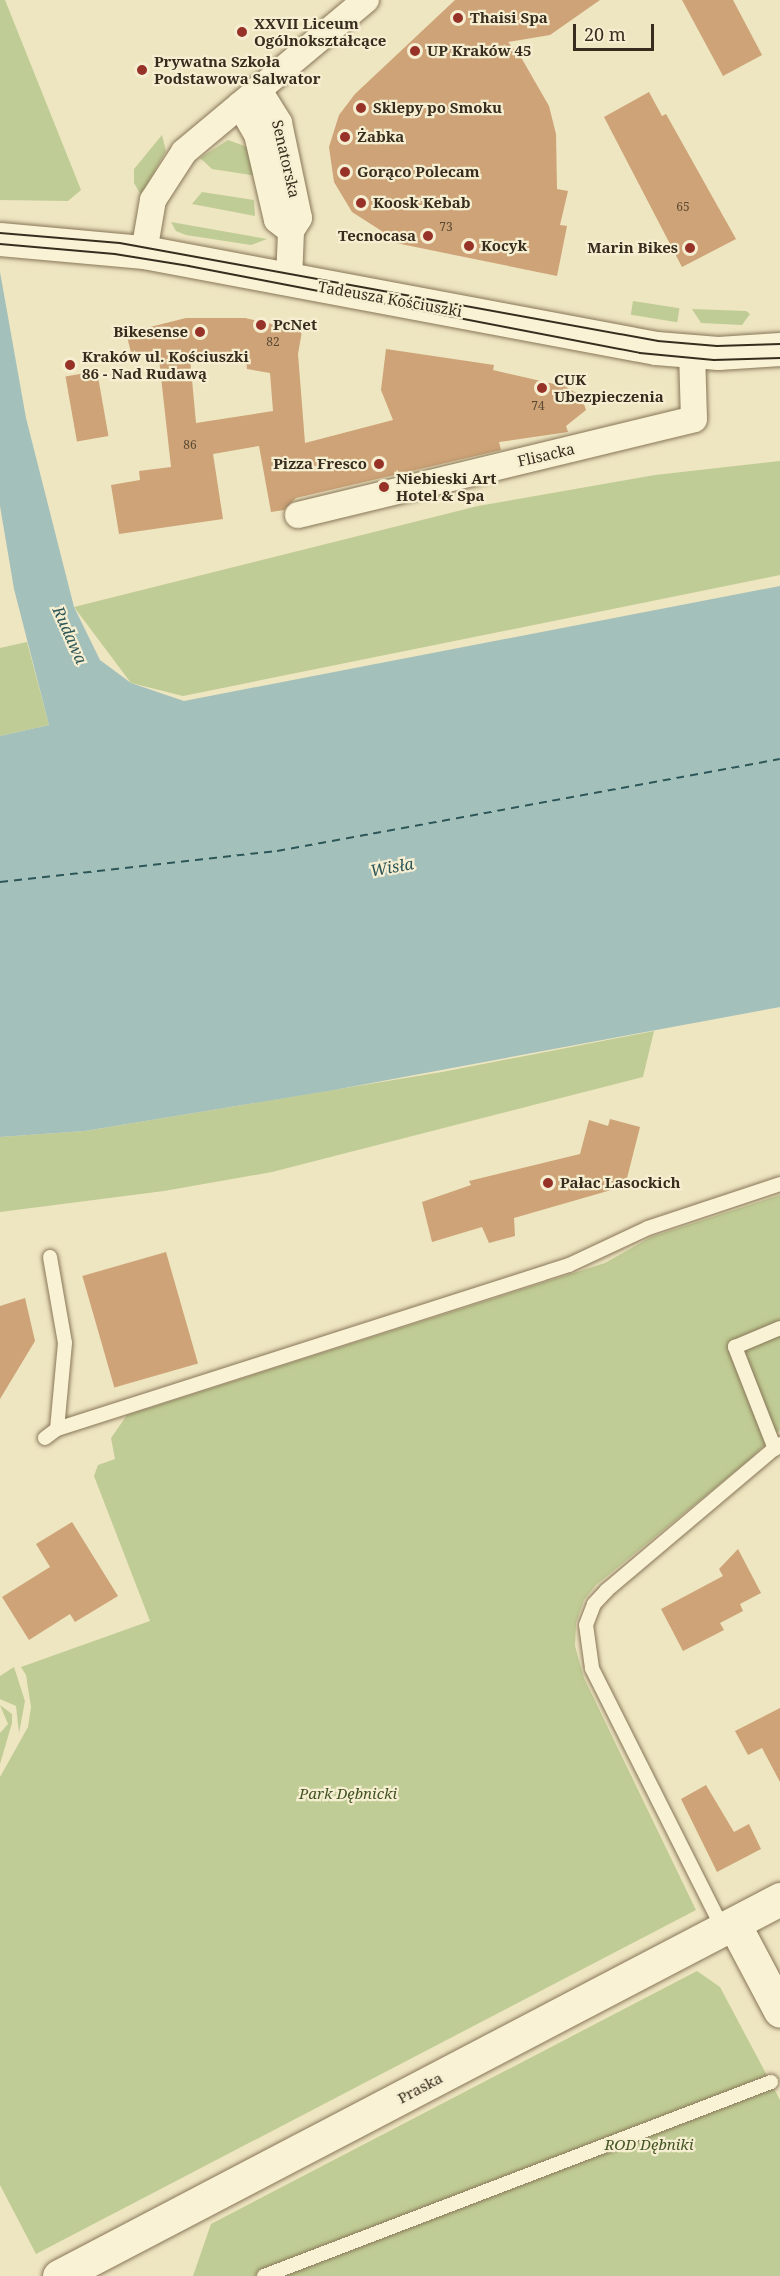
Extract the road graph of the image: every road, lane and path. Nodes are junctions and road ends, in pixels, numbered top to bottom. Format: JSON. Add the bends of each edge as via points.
{"nodes":[{"id":1,"x":366,"y":0,"type":"edge"},
{"id":2,"x":249,"y":97,"type":"junction"},
{"id":3,"x":0,"y":239,"type":"edge"},
{"id":4,"x":144,"y":252,"type":"junction"},
{"id":5,"x":290,"y":280,"type":"junction"},
{"id":6,"x":780,"y":350,"type":"edge"},
{"id":7,"x":692,"y":353,"type":"junction"},
{"id":8,"x":298,"y":515,"type":"dead end"},
{"id":9,"x":780,"y":1184,"type":"edge"},
{"id":10,"x":50,"y":1257,"type":"dead end"},
{"id":11,"x":780,"y":1328,"type":"edge"},
{"id":12,"x":57,"y":1429,"type":"junction"},
{"id":13,"x":45,"y":1438,"type":"dead end"},
{"id":14,"x":777,"y":1446,"type":"edge"},
{"id":15,"x":780,"y":1899,"type":"edge"},
{"id":16,"x":729,"y":1927,"type":"junction"},
{"id":17,"x":780,"y":2011,"type":"edge"},
{"id":18,"x":771,"y":2082,"type":"dead end"},
{"id":19,"x":59,"y":2276,"type":"edge"},
{"id":20,"x":264,"y":2276,"type":"edge"}],
"edges":[{"from":1,"to":2,"type":"street"},
{"from":2,"to":4,"type":"street","via":[[190,146],[168,171],[153,200]]},
{"from":2,"to":5,"type":"street","name":"Senatorska","via":[[279,123],[299,218],[291,231]]},
{"from":3,"to":4,"type":"street","name":"Tadeusza Kościuszki"},
{"from":4,"to":5,"type":"street","name":"Tadeusza Kościuszki"},
{"from":5,"to":7,"type":"street","name":"Tadeusza Kościuszki"},
{"from":6,"to":7,"type":"street","name":"Tadeusza Kościuszki"},
{"from":7,"to":8,"type":"street","name":"Flisacka","via":[[694,419]]},
{"from":9,"to":12,"type":"lane","via":[[648,1228],[569,1265]]},
{"from":10,"to":12,"type":"lane","via":[[65,1343]]},
{"from":11,"to":14,"type":"lane","via":[[735,1347]]},
{"from":12,"to":13,"type":"lane"},
{"from":14,"to":16,"type":"lane","via":[[607,1590],[594,1604],[586,1625],[592,1668]]},
{"from":15,"to":16,"type":"street","name":"Praska"},
{"from":16,"to":17,"type":"street"},
{"from":16,"to":19,"type":"street","name":"Praska"},
{"from":18,"to":20,"type":"lane"}]}
